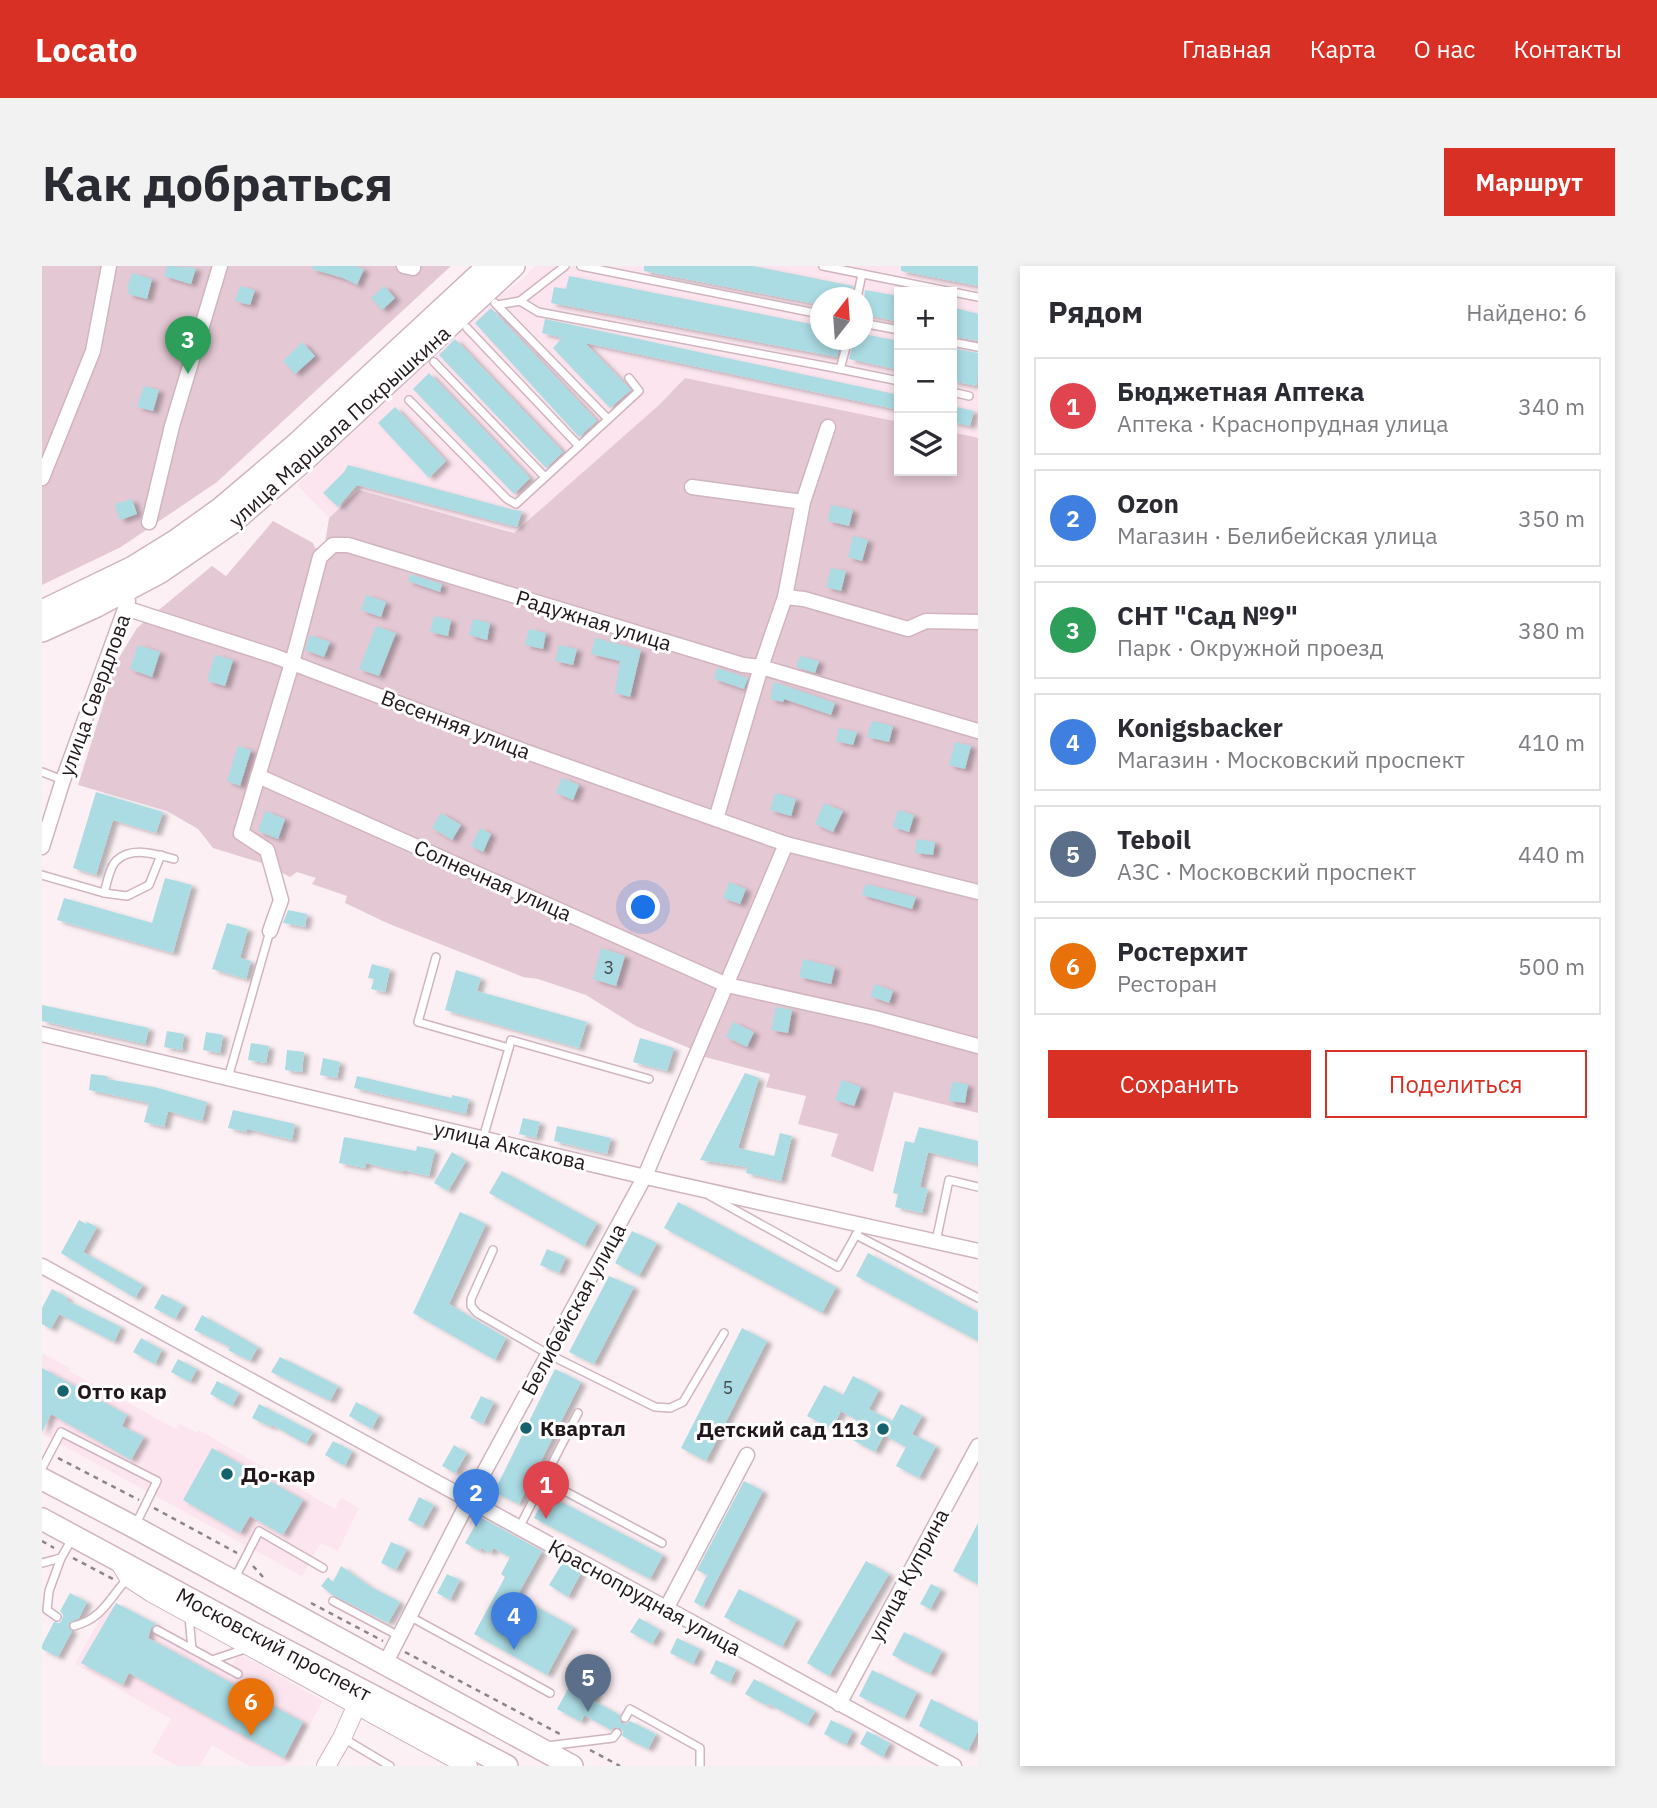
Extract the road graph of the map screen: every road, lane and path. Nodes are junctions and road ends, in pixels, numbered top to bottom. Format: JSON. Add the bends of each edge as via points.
{"nodes":[{"id":1,"x":109,"y":266,"type":"edge"},
{"id":2,"x":220,"y":266,"type":"edge"},
{"id":3,"x":488,"y":266,"type":"edge"},
{"id":4,"x":514,"y":266,"type":"edge"},
{"id":5,"x":565,"y":266,"type":"edge"},
{"id":6,"x":581,"y":266,"type":"edge"},
{"id":7,"x":823,"y":266,"type":"edge"},
{"id":8,"x":862,"y":274,"type":"junction"},
{"id":9,"x":859,"y":287,"type":"edge"},
{"id":10,"x":978,"y":297,"type":"edge"},
{"id":11,"x":491,"y":299,"type":"junction"},
{"id":12,"x":520,"y":301,"type":"junction"},
{"id":13,"x":810,"y":312,"type":"edge"},
{"id":14,"x":873,"y":325,"type":"edge"},
{"id":15,"x":467,"y":328,"type":"dead end"},
{"id":16,"x":894,"y":329,"type":"edge"},
{"id":17,"x":957,"y":343,"type":"edge"},
{"id":18,"x":978,"y":347,"type":"edge"},
{"id":19,"x":845,"y":350,"type":"edge"},
{"id":20,"x":434,"y":362,"type":"dead end"},
{"id":21,"x":840,"y":369,"type":"junction"},
{"id":22,"x":629,"y":378,"type":"dead end"},
{"id":23,"x":894,"y":380,"type":"edge"},
{"id":24,"x":957,"y":393,"type":"edge"},
{"id":25,"x":969,"y":396,"type":"dead end"},
{"id":26,"x":410,"y":400,"type":"dead end"},
{"id":27,"x":608,"y":419,"type":"junction"},
{"id":28,"x":828,"y":427,"type":"dead end"},
{"id":29,"x":579,"y":446,"type":"junction"},
{"id":30,"x":545,"y":477,"type":"junction"},
{"id":31,"x":42,"y":478,"type":"edge"},
{"id":32,"x":692,"y":487,"type":"dead end"},
{"id":33,"x":803,"y":502,"type":"junction"},
{"id":34,"x":149,"y":522,"type":"dead end"},
{"id":35,"x":138,"y":584,"type":"junction"},
{"id":36,"x":785,"y":597,"type":"junction"},
{"id":37,"x":125,"y":608,"type":"junction"},
{"id":38,"x":89,"y":610,"type":"junction"},
{"id":39,"x":42,"y":611,"type":"edge"},
{"id":40,"x":978,"y":622,"type":"edge"},
{"id":41,"x":42,"y":631,"type":"edge"},
{"id":42,"x":114,"y":634,"type":"junction"},
{"id":43,"x":292,"y":663,"type":"junction"},
{"id":44,"x":761,"y":667,"type":"junction"},
{"id":45,"x":978,"y":731,"type":"edge"},
{"id":46,"x":42,"y":772,"type":"edge"},
{"id":47,"x":258,"y":776,"type":"junction"},
{"id":48,"x":63,"y":780,"type":"junction"},
{"id":49,"x":716,"y":819,"type":"junction"},
{"id":50,"x":786,"y":844,"type":"junction"},
{"id":51,"x":42,"y":847,"type":"edge"},
{"id":52,"x":160,"y":855,"type":"junction"},
{"id":53,"x":174,"y":859,"type":"dead end"},
{"id":54,"x":42,"y":875,"type":"edge"},
{"id":55,"x":978,"y":892,"type":"edge"},
{"id":56,"x":104,"y":893,"type":"junction"},
{"id":57,"x":270,"y":931,"type":"joint"},
{"id":58,"x":436,"y":957,"type":"dead end"},
{"id":59,"x":727,"y":985,"type":"junction"},
{"id":60,"x":42,"y":1034,"type":"edge"},
{"id":61,"x":978,"y":1046,"type":"edge"},
{"id":62,"x":509,"y":1048,"type":"junction"},
{"id":63,"x":228,"y":1078,"type":"junction"},
{"id":64,"x":649,"y":1080,"type":"dead end"},
{"id":65,"x":483,"y":1138,"type":"junction"},
{"id":66,"x":645,"y":1177,"type":"junction"},
{"id":67,"x":978,"y":1187,"type":"edge"},
{"id":68,"x":694,"y":1188,"type":"junction"},
{"id":69,"x":859,"y":1230,"type":"junction"},
{"id":70,"x":935,"y":1242,"type":"junction"},
{"id":71,"x":493,"y":1250,"type":"dead end"},
{"id":72,"x":978,"y":1251,"type":"edge"},
{"id":73,"x":42,"y":1266,"type":"edge"},
{"id":74,"x":978,"y":1298,"type":"edge"},
{"id":75,"x":724,"y":1333,"type":"dead end"},
{"id":76,"x":548,"y":1354,"type":"junction"},
{"id":77,"x":578,"y":1413,"type":"dead end"},
{"id":78,"x":978,"y":1446,"type":"edge"},
{"id":79,"x":747,"y":1455,"type":"dead end"},
{"id":80,"x":42,"y":1468,"type":"edge"},
{"id":81,"x":42,"y":1479,"type":"edge"},
{"id":82,"x":544,"y":1480,"type":"junction"},
{"id":83,"x":469,"y":1500,"type":"junction"},
{"id":84,"x":42,"y":1519,"type":"edge"},
{"id":85,"x":520,"y":1526,"type":"junction"},
{"id":86,"x":134,"y":1527,"type":"junction"},
{"id":87,"x":42,"y":1541,"type":"edge"},
{"id":88,"x":662,"y":1543,"type":"dead end"},
{"id":89,"x":66,"y":1549,"type":"junction"},
{"id":90,"x":42,"y":1563,"type":"edge"},
{"id":91,"x":323,"y":1568,"type":"dead end"},
{"id":92,"x":123,"y":1574,"type":"junction"},
{"id":93,"x":227,"y":1579,"type":"junction"},
{"id":94,"x":333,"y":1601,"type":"dead end"},
{"id":95,"x":666,"y":1609,"type":"junction"},
{"id":96,"x":189,"y":1612,"type":"junction"},
{"id":97,"x":410,"y":1616,"type":"junction"},
{"id":98,"x":57,"y":1617,"type":"dead end"},
{"id":99,"x":74,"y":1626,"type":"dead end"},
{"id":100,"x":157,"y":1630,"type":"dead end"},
{"id":101,"x":399,"y":1636,"type":"junction"},
{"id":102,"x":251,"y":1647,"type":"junction"},
{"id":103,"x":192,"y":1649,"type":"junction"},
{"id":104,"x":212,"y":1660,"type":"junction"},
{"id":105,"x":385,"y":1664,"type":"junction"},
{"id":106,"x":237,"y":1674,"type":"dead end"},
{"id":107,"x":550,"y":1693,"type":"dead end"},
{"id":108,"x":359,"y":1699,"type":"junction"},
{"id":109,"x":839,"y":1704,"type":"junction"},
{"id":110,"x":625,"y":1718,"type":"dead end"},
{"id":111,"x":382,"y":1721,"type":"junction"},
{"id":112,"x":617,"y":1733,"type":"dead end"},
{"id":113,"x":342,"y":1738,"type":"junction"},
{"id":114,"x":536,"y":1748,"type":"junction"},
{"id":115,"x":503,"y":1765,"type":"edge"},
{"id":116,"x":326,"y":1766,"type":"edge"},
{"id":117,"x":390,"y":1766,"type":"edge"},
{"id":118,"x":467,"y":1766,"type":"edge"},
{"id":119,"x":572,"y":1766,"type":"edge"},
{"id":120,"x":700,"y":1766,"type":"edge"},
{"id":121,"x":954,"y":1766,"type":"edge"}],
"edges":[{"from":1,"to":31,"type":"street","via":[[93,351]]},
{"from":2,"to":34,"type":"street"},
{"from":3,"to":39,"type":"main road","name":"улица Маршала Покрышкина","via":[[221,508],[142,561]]},
{"from":4,"to":11,"type":"main road","name":"улица Маршала Покрышкина"},
{"from":5,"to":12,"type":"lane"},
{"from":6,"to":13,"type":"lane"},
{"from":7,"to":8,"type":"lane"},
{"from":8,"to":9,"type":"lane"},
{"from":8,"to":10,"type":"lane"},
{"from":11,"to":12,"type":"lane"},
{"from":11,"to":27,"type":"lane"},
{"from":11,"to":35,"type":"main road","name":"улица Маршала Покрышкина","via":[[259,501],[193,551]]},
{"from":12,"to":21,"type":"lane","via":[[538,312]]},
{"from":14,"to":16,"type":"lane"},
{"from":15,"to":29,"type":"lane"},
{"from":17,"to":18,"type":"lane"},
{"from":19,"to":21,"type":"lane"},
{"from":20,"to":30,"type":"lane"},
{"from":21,"to":23,"type":"lane"},
{"from":22,"to":27,"type":"lane","via":[[639,391]]},
{"from":24,"to":25,"type":"lane"},
{"from":26,"to":30,"type":"lane","via":[[507,499],[516,504]]},
{"from":27,"to":29,"type":"lane"},
{"from":28,"to":33,"type":"street"},
{"from":29,"to":30,"type":"lane"},
{"from":32,"to":33,"type":"street"},
{"from":33,"to":36,"type":"street"},
{"from":35,"to":37,"type":"street","name":"улица Свердлова"},
{"from":35,"to":38,"type":"main road","name":"улица Маршала Покрышкина"},
{"from":36,"to":40,"type":"street","via":[[908,629],[926,621]]},
{"from":36,"to":44,"type":"street"},
{"from":37,"to":42,"type":"street","name":"улица Свердлова"},
{"from":37,"to":43,"type":"street","name":"Весенняя улица"},
{"from":38,"to":41,"type":"main road","name":"улица Маршала Покрышкина"},
{"from":38,"to":42,"type":"street","via":[[107,617]]},
{"from":42,"to":48,"type":"street","name":"улица Свердлова"},
{"from":43,"to":44,"type":"street","name":"Радужная улица","via":[[320,557],[333,545],[348,545]]},
{"from":43,"to":47,"type":"street","name":"Радужная улица"},
{"from":43,"to":49,"type":"street","name":"Весенняя улица"},
{"from":44,"to":45,"type":"street","name":"Радужная улица"},
{"from":44,"to":49,"type":"street"},
{"from":46,"to":48,"type":"lane"},
{"from":47,"to":57,"type":"street","name":"Радужная улица","via":[[241,833],[267,850],[281,900]]},
{"from":47,"to":59,"type":"street","name":"Солнечная улица"},
{"from":48,"to":51,"type":"street","name":"улица Свердлова"},
{"from":49,"to":50,"type":"street","name":"Весенняя улица"},
{"from":50,"to":55,"type":"street","name":"Весенняя улица"},
{"from":50,"to":59,"type":"street","name":"Белибейская улица"},
{"from":52,"to":53,"type":"lane"},
{"from":52,"to":56,"type":"lane","via":[[149,885],[127,896]]},
{"from":52,"to":56,"type":"lane","via":[[128,854],[114,862]]},
{"from":54,"to":56,"type":"lane"},
{"from":57,"to":63,"type":"lane"},
{"from":58,"to":62,"type":"lane","via":[[418,1022]]},
{"from":59,"to":61,"type":"street","name":"Солнечная улица"},
{"from":59,"to":66,"type":"street","name":"Белибейская улица"},
{"from":60,"to":63,"type":"street","name":"улица Аксакова"},
{"from":62,"to":64,"type":"lane","via":[[511,1040]]},
{"from":62,"to":65,"type":"lane"},
{"from":63,"to":65,"type":"street","name":"улица Аксакова"},
{"from":65,"to":66,"type":"street","name":"улица Аксакова"},
{"from":66,"to":68,"type":"street","name":"улица Аксакова"},
{"from":66,"to":76,"type":"street","name":"Белибейская улица"},
{"from":67,"to":70,"type":"lane","via":[[949,1180]]},
{"from":68,"to":69,"type":"street","name":"улица Аксакова"},
{"from":68,"to":69,"type":"lane","via":[[838,1267]]},
{"from":69,"to":70,"type":"street","name":"улица Аксакова"},
{"from":69,"to":74,"type":"lane"},
{"from":70,"to":72,"type":"street","name":"улица Аксакова"},
{"from":71,"to":76,"type":"lane","via":[[471,1306]]},
{"from":73,"to":83,"type":"street","name":"Краснопрудная улица"},
{"from":75,"to":76,"type":"lane","via":[[683,1402],[670,1408],[655,1407]]},
{"from":76,"to":83,"type":"street","name":"Белибейская улица"},
{"from":77,"to":82,"type":"lane"},
{"from":78,"to":109,"type":"street","name":"улица Куприна"},
{"from":79,"to":95,"type":"street"},
{"from":80,"to":86,"type":"lane","via":[[61,1432],[157,1481]]},
{"from":81,"to":86,"type":"main road","name":"Московский проспект"},
{"from":82,"to":85,"type":"lane"},
{"from":82,"to":88,"type":"lane"},
{"from":83,"to":85,"type":"street","name":"Краснопрудная улица"},
{"from":83,"to":97,"type":"street","name":"Белибейская улица"},
{"from":84,"to":89,"type":"main road","name":"Московский проспект"},
{"from":85,"to":95,"type":"street","name":"Краснопрудная улица"},
{"from":86,"to":93,"type":"main road","name":"Московский проспект"},
{"from":87,"to":89,"type":"path"},
{"from":89,"to":90,"type":"lane"},
{"from":89,"to":92,"type":"main road","name":"Московский проспект"},
{"from":89,"to":92,"type":"path"},
{"from":89,"to":98,"type":"lane","via":[[49,1591],[47,1610]]},
{"from":91,"to":93,"type":"lane","via":[[259,1531]]},
{"from":92,"to":96,"type":"street"},
{"from":92,"to":99,"type":"lane","via":[[99,1614]]},
{"from":92,"to":108,"type":"main road","name":"Московский проспект"},
{"from":93,"to":105,"type":"main road","name":"Московский проспект"},
{"from":94,"to":101,"type":"lane"},
{"from":95,"to":109,"type":"street","name":"Краснопрудная улица"},
{"from":96,"to":102,"type":"street"},
{"from":96,"to":103,"type":"lane"},
{"from":97,"to":101,"type":"street","name":"Белибейская улица"},
{"from":97,"to":107,"type":"lane"},
{"from":100,"to":103,"type":"lane"},
{"from":101,"to":105,"type":"street","name":"Белибейская улица"},
{"from":102,"to":104,"type":"lane"},
{"from":102,"to":108,"type":"street"},
{"from":103,"to":104,"type":"lane"},
{"from":104,"to":106,"type":"lane"},
{"from":105,"to":114,"type":"main road","name":"Московский проспект"},
{"from":108,"to":111,"type":"street"},
{"from":108,"to":113,"type":"street"},
{"from":108,"to":115,"type":"main road","name":"Московский проспект"},
{"from":109,"to":121,"type":"street","name":"Краснопрудная улица"},
{"from":110,"to":120,"type":"lane","via":[[629,1709],[700,1748]]},
{"from":111,"to":113,"type":"street","via":[[367,1721]]},
{"from":111,"to":118,"type":"street"},
{"from":112,"to":114,"type":"lane","via":[[613,1738]]},
{"from":113,"to":116,"type":"street"},
{"from":113,"to":117,"type":"lane"},
{"from":114,"to":119,"type":"main road","name":"Московский проспект"}]}
